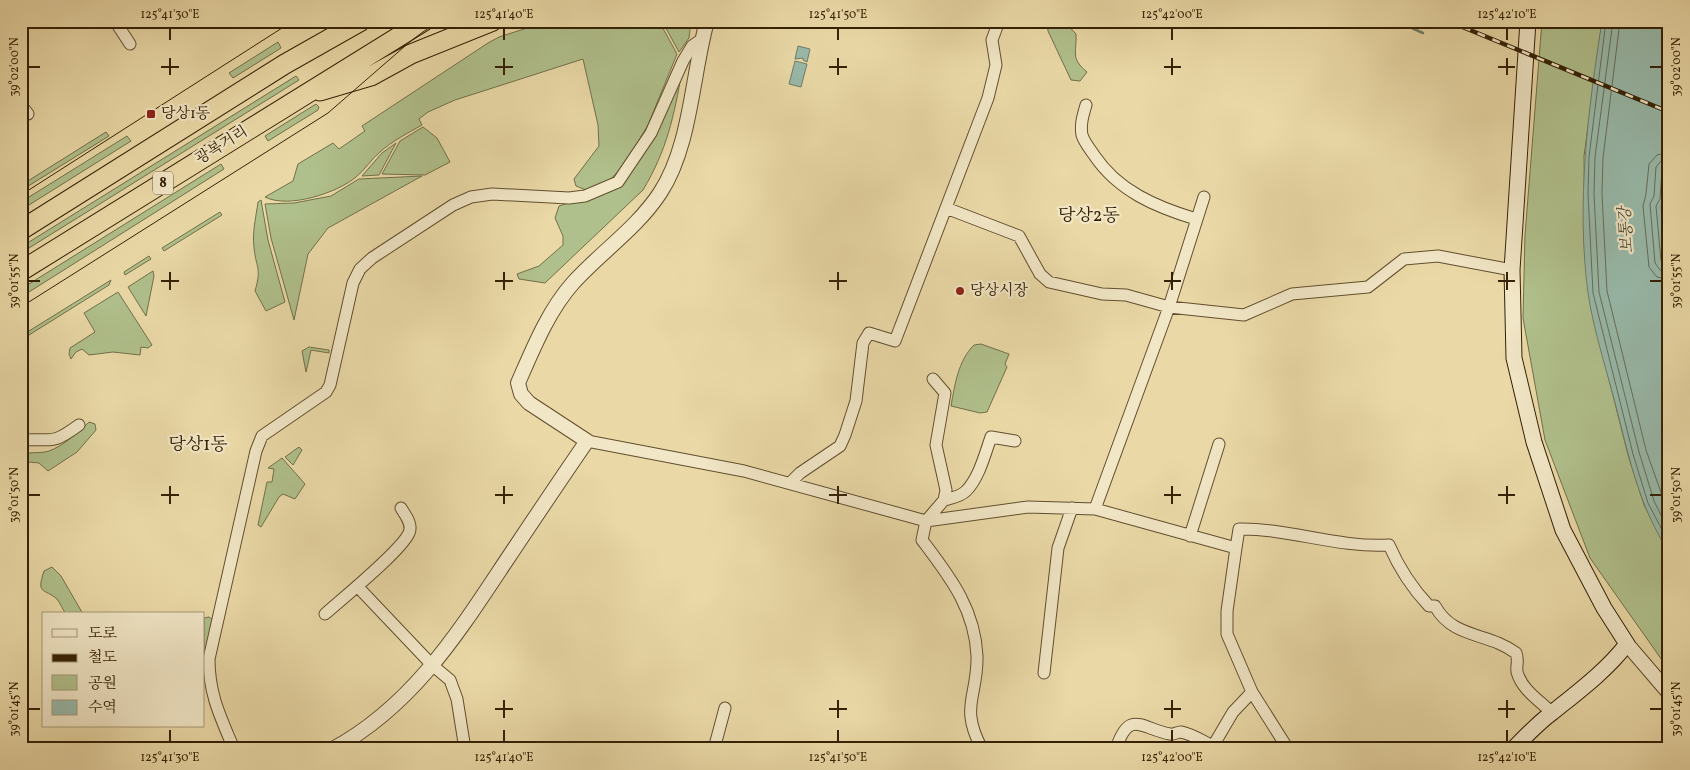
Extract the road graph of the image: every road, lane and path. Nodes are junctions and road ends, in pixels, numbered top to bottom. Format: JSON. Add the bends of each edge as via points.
{"nodes":[{"id":1,"x":29,"y":21,"type":"edge"},
{"id":2,"x":115,"y":21,"type":"edge"},
{"id":3,"x":424,"y":21,"type":"edge"},
{"id":4,"x":493,"y":21,"type":"edge"},
{"id":5,"x":707,"y":21,"type":"edge"},
{"id":6,"x":998,"y":21,"type":"edge"},
{"id":7,"x":1528,"y":21,"type":"edge"},
{"id":8,"x":358,"y":22,"type":"edge"},
{"id":9,"x":21,"y":26,"type":"edge"},
{"id":10,"x":702,"y":39,"type":"junction"},
{"id":11,"x":130,"y":44,"type":"dead end"},
{"id":12,"x":304,"y":94,"type":"junction"},
{"id":13,"x":1086,"y":105,"type":"dead end"},
{"id":14,"x":1204,"y":197,"type":"dead end"},
{"id":15,"x":946,"y":208,"type":"junction"},
{"id":16,"x":1196,"y":219,"type":"junction"},
{"id":17,"x":21,"y":230,"type":"edge"},
{"id":18,"x":1512,"y":270,"type":"junction"},
{"id":19,"x":21,"y":271,"type":"edge"},
{"id":20,"x":1169,"y":307,"type":"junction"},
{"id":21,"x":933,"y":379,"type":"dead end"},
{"id":22,"x":79,"y":425,"type":"dead end"},
{"id":23,"x":21,"y":440,"type":"edge"},
{"id":24,"x":587,"y":440,"type":"junction"},
{"id":25,"x":1015,"y":441,"type":"dead end"},
{"id":26,"x":1219,"y":444,"type":"dead end"},
{"id":27,"x":791,"y":482,"type":"junction"},
{"id":28,"x":944,"y":500,"type":"junction"},
{"id":29,"x":401,"y":508,"type":"dead end"},
{"id":30,"x":1072,"y":508,"type":"junction"},
{"id":31,"x":1096,"y":509,"type":"junction"},
{"id":32,"x":926,"y":522,"type":"junction"},
{"id":33,"x":1190,"y":536,"type":"junction"},
{"id":34,"x":1236,"y":548,"type":"junction"},
{"id":35,"x":357,"y":586,"type":"junction"},
{"id":36,"x":325,"y":614,"type":"dead end"},
{"id":37,"x":1627,"y":644,"type":"junction"},
{"id":38,"x":432,"y":665,"type":"junction"},
{"id":39,"x":1044,"y":673,"type":"dead end"},
{"id":40,"x":1252,"y":692,"type":"junction"},
{"id":41,"x":1669,"y":693,"type":"edge"},
{"id":42,"x":725,"y":708,"type":"dead end"},
{"id":43,"x":1551,"y":712,"type":"junction"},
{"id":44,"x":234,"y":749,"type":"edge"},
{"id":45,"x":333,"y":749,"type":"edge"},
{"id":46,"x":466,"y":749,"type":"edge"},
{"id":47,"x":714,"y":749,"type":"edge"},
{"id":48,"x":982,"y":749,"type":"edge"},
{"id":49,"x":1116,"y":749,"type":"edge"},
{"id":50,"x":1288,"y":749,"type":"edge"},
{"id":51,"x":1513,"y":749,"type":"edge"}],
"edges":[{"from":1,"to":9,"type":"street"},
{"from":2,"to":11,"type":"street"},
{"from":3,"to":12,"type":"highway","name":"광복거리","number":"8"},
{"from":4,"to":12,"type":"highway","via":[[411,54],[371,76]]},
{"from":5,"to":10,"type":"street"},
{"from":6,"to":15,"type":"street","via":[[992,40],[996,65],[988,98]]},
{"from":7,"to":18,"type":"main road"},
{"from":8,"to":17,"type":"highway","number":"8","via":[[285,64]]},
{"from":10,"to":24,"type":"street","via":[[683,139],[673,169],[646,212],[590,265],[553,310],[518,383],[521,394],[529,403]]},
{"from":10,"to":44,"type":"street","via":[[692,46],[682,61],[651,133],[618,182],[585,196],[569,198],[492,194],[471,197],[445,210],[360,269],[353,283],[330,385],[326,392],[262,436],[256,452],[209,659],[212,696]]},
{"from":12,"to":19,"type":"highway","name":"광복거리","number":"8"},
{"from":13,"to":16,"type":"street","via":[[1081,123],[1082,137],[1118,183],[1169,211]]},
{"from":14,"to":16,"type":"street"},
{"from":15,"to":20,"type":"street","via":[[1020,236],[1040,274],[1049,282],[1102,294],[1126,295]]},
{"from":15,"to":27,"type":"street","via":[[895,342],[869,333],[863,343],[856,401],[840,446]]},
{"from":16,"to":20,"type":"street"},
{"from":18,"to":20,"type":"street","via":[[1438,256],[1421,257],[1404,259],[1368,287],[1292,294],[1244,315]]},
{"from":18,"to":37,"type":"main road","via":[[1514,358],[1531,434],[1563,530]]},
{"from":20,"to":31,"type":"street"},
{"from":21,"to":28,"type":"street","via":[[944,392],[936,445],[944,474]]},
{"from":22,"to":23,"type":"street","via":[[50,442]]},
{"from":24,"to":27,"type":"street"},
{"from":24,"to":38,"type":"street","via":[[451,644]]},
{"from":25,"to":28,"type":"street","via":[[991,437],[966,491]]},
{"from":26,"to":33,"type":"street"},
{"from":27,"to":32,"type":"street"},
{"from":28,"to":32,"type":"street"},
{"from":29,"to":35,"type":"street","via":[[410,524],[410,532]]},
{"from":30,"to":31,"type":"street"},
{"from":30,"to":32,"type":"street","via":[[1028,507]]},
{"from":30,"to":39,"type":"street","via":[[1058,548]]},
{"from":31,"to":33,"type":"street"},
{"from":32,"to":48,"type":"street","via":[[922,540],[964,601],[972,629],[977,655],[969,707],[972,730]]},
{"from":33,"to":34,"type":"street"},
{"from":34,"to":40,"type":"street","via":[[1227,611],[1228,634]]},
{"from":34,"to":43,"type":"street","via":[[1239,530],[1257,529],[1318,540],[1389,545],[1414,590],[1429,606],[1435,606],[1441,617],[1451,625],[1488,638],[1516,653],[1519,661],[1516,669],[1521,684]]},
{"from":35,"to":36,"type":"street"},
{"from":35,"to":38,"type":"street"},
{"from":37,"to":41,"type":"street"},
{"from":37,"to":43,"type":"main road","via":[[1578,694]]},
{"from":38,"to":45,"type":"street","via":[[397,702]]},
{"from":38,"to":46,"type":"street","via":[[450,680],[458,699]]},
{"from":40,"to":49,"type":"street","via":[[1234,712],[1214,746],[1180,732],[1171,734],[1135,724],[1126,727]]},
{"from":40,"to":50,"type":"street"},
{"from":42,"to":47,"type":"street"},
{"from":43,"to":51,"type":"main road"}]}
